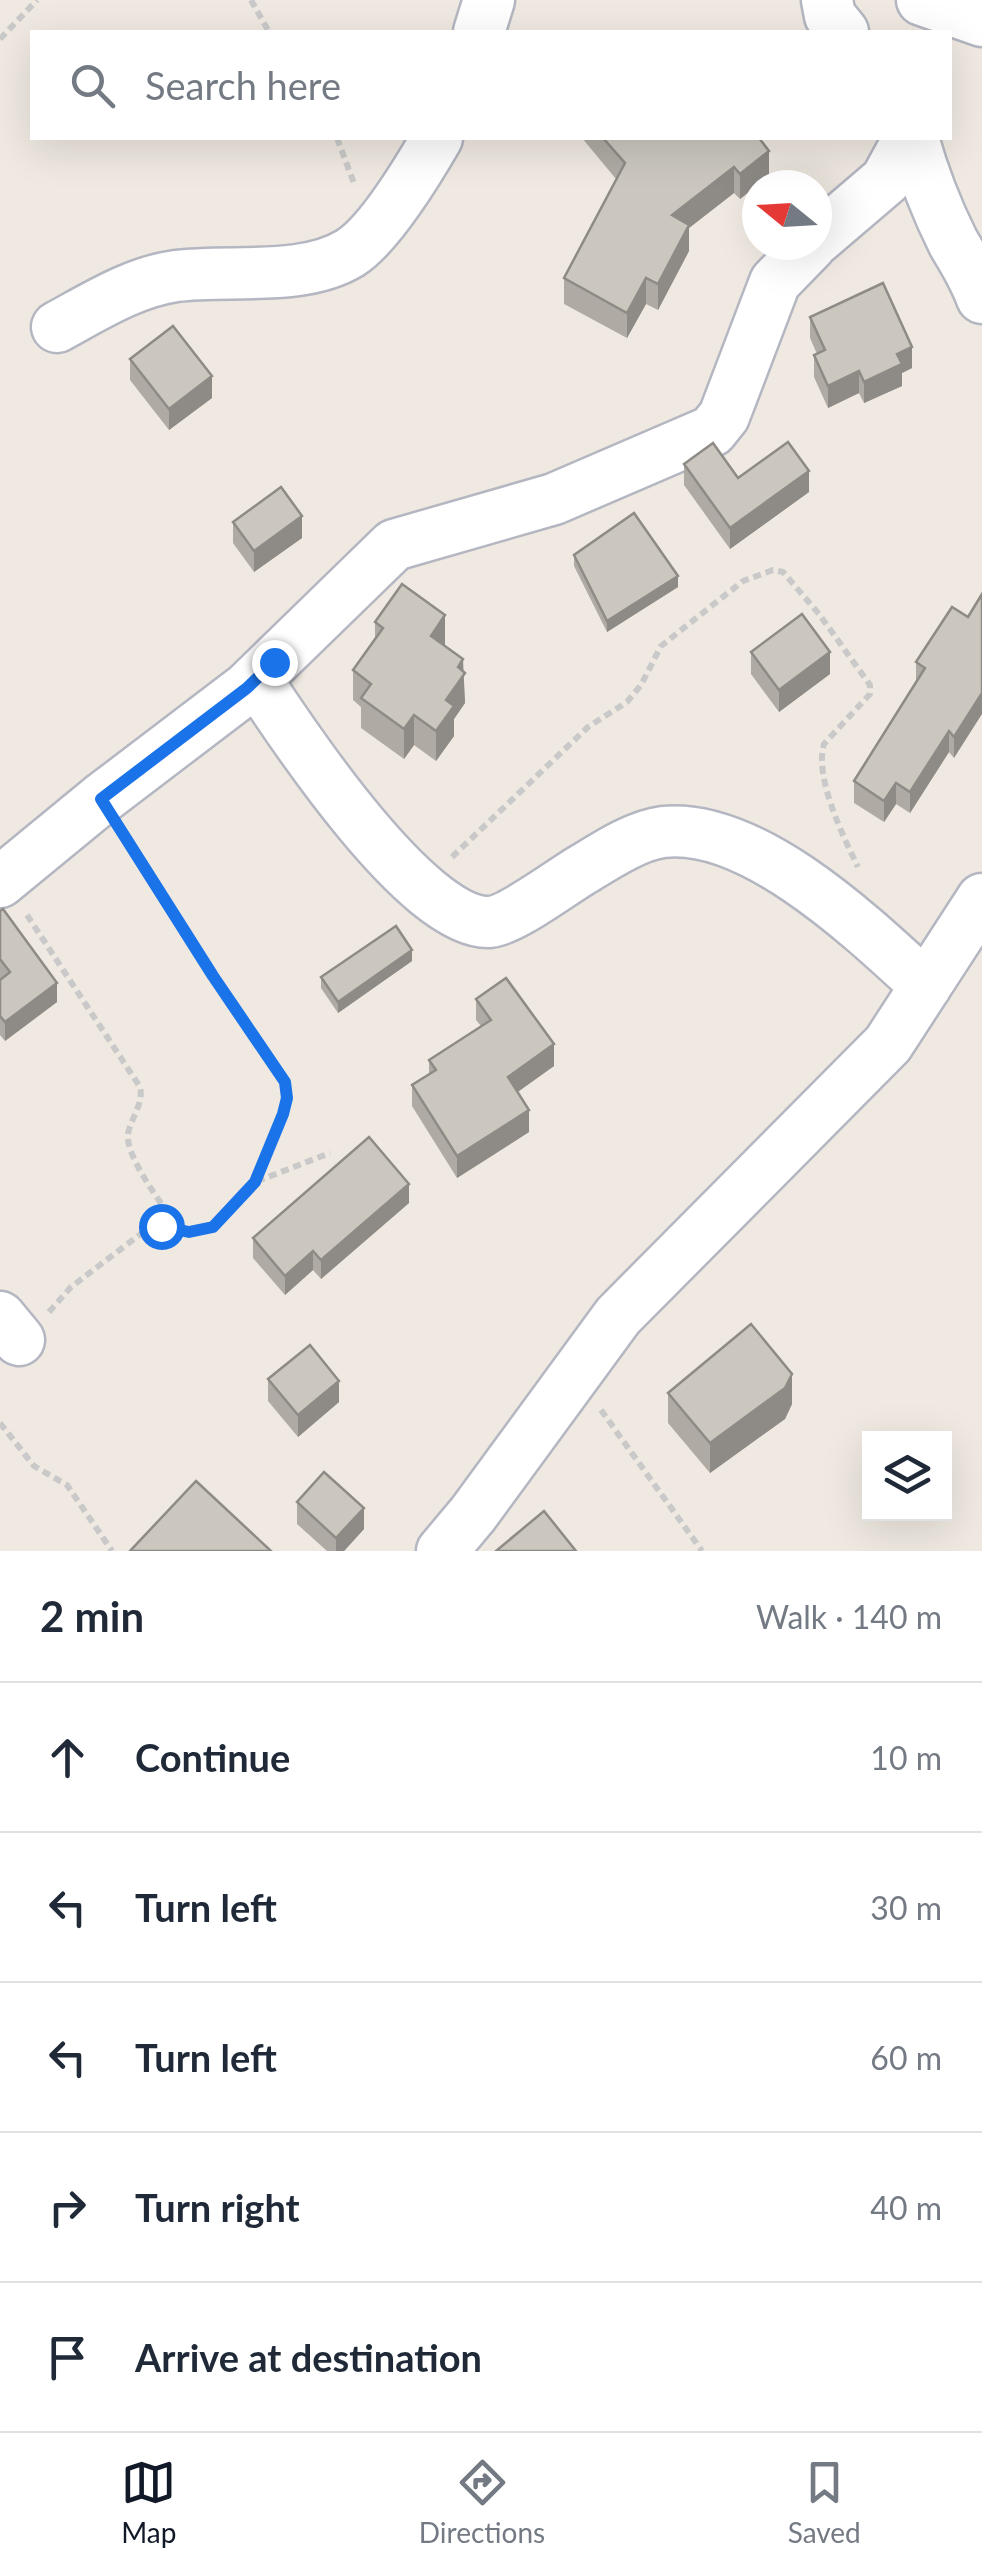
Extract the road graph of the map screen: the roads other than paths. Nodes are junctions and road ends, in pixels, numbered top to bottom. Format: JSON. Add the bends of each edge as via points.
{"nodes":[{"id":1,"x":489,"y":0,"type":"edge"},
{"id":2,"x":827,"y":0,"type":"edge"},
{"id":3,"x":922,"y":0,"type":"edge"},
{"id":4,"x":982,"y":21,"type":"edge"},
{"id":5,"x":480,"y":30,"type":"edge"},
{"id":6,"x":841,"y":30,"type":"edge"},
{"id":7,"x":437,"y":140,"type":"edge"},
{"id":8,"x":910,"y":140,"type":"edge"},
{"id":9,"x":912,"y":140,"type":"edge"},
{"id":10,"x":832,"y":226,"type":"edge"},
{"id":11,"x":796,"y":260,"type":"edge"},
{"id":12,"x":982,"y":298,"type":"edge"},
{"id":13,"x":56,"y":327,"type":"dead end"},
{"id":14,"x":256,"y":680,"type":"junction"},
{"id":15,"x":2,"y":881,"type":"edge"},
{"id":16,"x":982,"y":899,"type":"edge"},
{"id":17,"x":926,"y":986,"type":"junction"},
{"id":18,"x":442,"y":1551,"type":"edge"}],
"edges":[{"from":1,"to":5,"type":"street"},
{"from":2,"to":6,"type":"street"},
{"from":3,"to":4,"type":"street"},
{"from":7,"to":13,"type":"street","via":[[372,234],[351,253],[279,272],[174,276],[115,295]]},
{"from":8,"to":10,"type":"street","via":[[886,180]]},
{"from":9,"to":12,"type":"street"},
{"from":11,"to":14,"type":"street","via":[[775,282],[724,416],[712,431],[554,499],[394,545]]},
{"from":14,"to":15,"type":"street"},
{"from":14,"to":17,"type":"street","via":[[306,755],[384,850],[444,907],[480,922],[500,921],[647,836],[700,833],[742,846],[778,868],[852,919]]},
{"from":16,"to":17,"type":"street"},
{"from":17,"to":18,"type":"street","via":[[888,1044],[618,1316]]}]}
